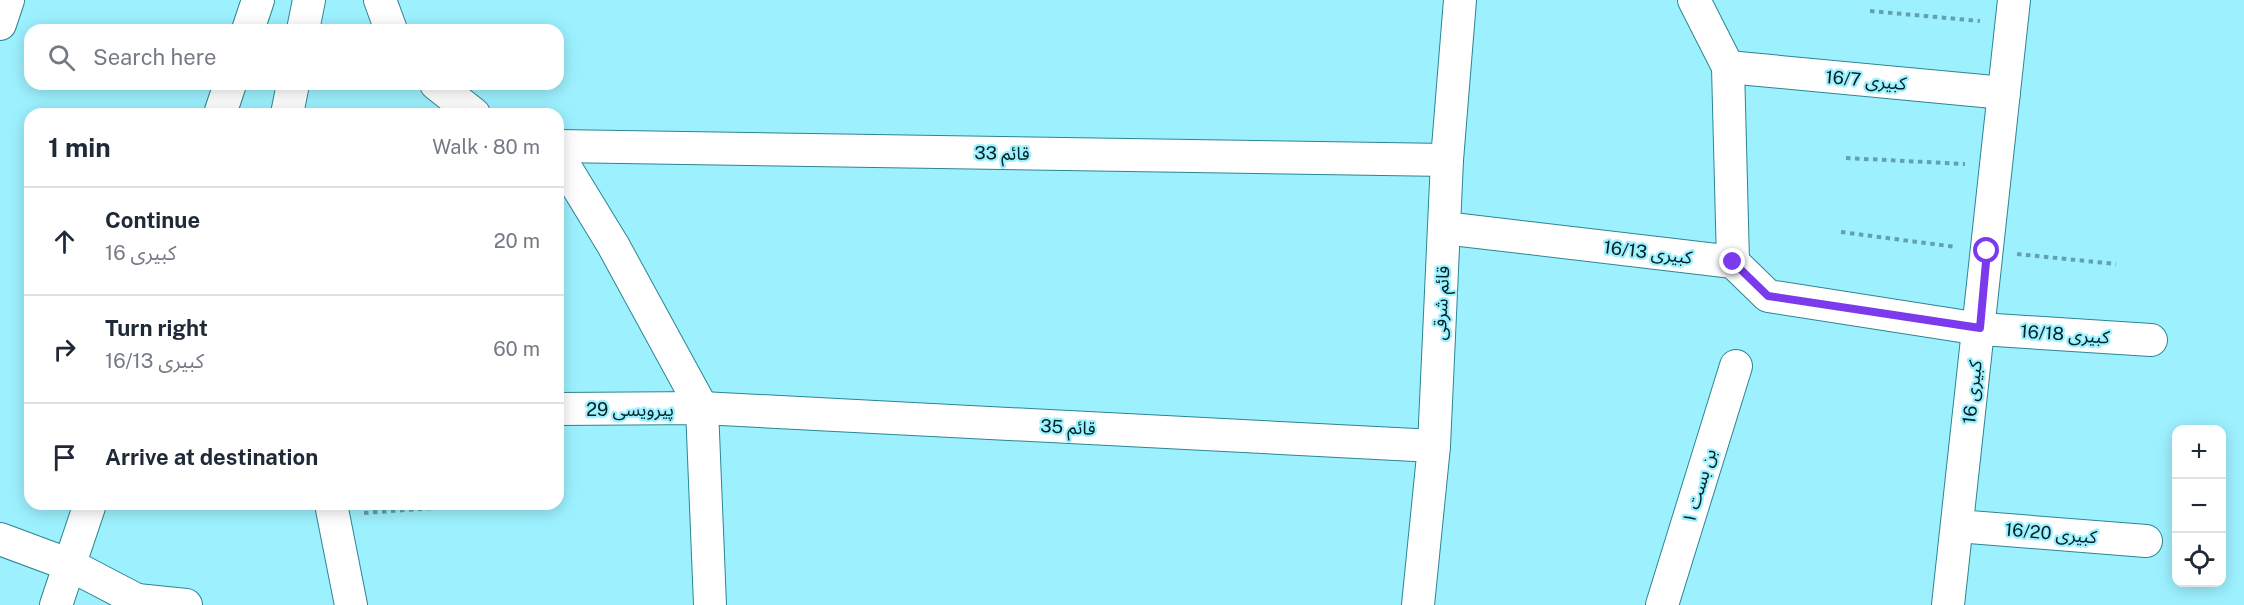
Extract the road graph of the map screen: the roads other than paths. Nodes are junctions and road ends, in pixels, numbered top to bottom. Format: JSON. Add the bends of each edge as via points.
{"nodes":[{"id":1,"x":8,"y":0,"type":"edge"},
{"id":2,"x":258,"y":0,"type":"edge"},
{"id":3,"x":309,"y":0,"type":"edge"},
{"id":4,"x":380,"y":0,"type":"edge"},
{"id":5,"x":1460,"y":0,"type":"edge"},
{"id":6,"x":1694,"y":0,"type":"edge"},
{"id":7,"x":2013,"y":12,"type":"edge"},
{"id":8,"x":0,"y":24,"type":"edge"},
{"id":9,"x":250,"y":24,"type":"edge"},
{"id":10,"x":304,"y":24,"type":"edge"},
{"id":11,"x":389,"y":24,"type":"edge"},
{"id":12,"x":1728,"y":67,"type":"junction"},
{"id":13,"x":228,"y":90,"type":"edge"},
{"id":14,"x":292,"y":90,"type":"edge"},
{"id":15,"x":444,"y":90,"type":"edge"},
{"id":16,"x":2004,"y":93,"type":"junction"},
{"id":17,"x":222,"y":108,"type":"edge"},
{"id":18,"x":288,"y":108,"type":"edge"},
{"id":19,"x":466,"y":108,"type":"edge"},
{"id":20,"x":564,"y":146,"type":"edge"},
{"id":21,"x":1447,"y":160,"type":"junction"},
{"id":22,"x":564,"y":165,"type":"edge"},
{"id":23,"x":1444,"y":228,"type":"junction"},
{"id":24,"x":1733,"y":262,"type":"junction"},
{"id":25,"x":1980,"y":328,"type":"junction"},
{"id":26,"x":2151,"y":340,"type":"dead end"},
{"id":27,"x":1736,"y":366,"type":"dead end"},
{"id":28,"x":702,"y":408,"type":"junction"},
{"id":29,"x":564,"y":409,"type":"edge"},
{"id":30,"x":1434,"y":446,"type":"junction"},
{"id":31,"x":88,"y":510,"type":"edge"},
{"id":32,"x":332,"y":510,"type":"edge"},
{"id":33,"x":1957,"y":526,"type":"junction"},
{"id":34,"x":0,"y":539,"type":"edge"},
{"id":35,"x":2146,"y":541,"type":"dead end"},
{"id":36,"x":70,"y":565,"type":"junction"},
{"id":37,"x":137,"y":602,"type":"edge"},
{"id":38,"x":56,"y":605,"type":"edge"},
{"id":39,"x":186,"y":605,"type":"edge"},
{"id":40,"x":351,"y":605,"type":"edge"},
{"id":41,"x":710,"y":605,"type":"edge"},
{"id":42,"x":1418,"y":605,"type":"edge"},
{"id":43,"x":1662,"y":605,"type":"edge"},
{"id":44,"x":1948,"y":605,"type":"edge"}],
"edges":[{"from":1,"to":8,"type":"street"},
{"from":2,"to":9,"type":"street"},
{"from":3,"to":10,"type":"street"},
{"from":4,"to":11,"type":"street"},
{"from":5,"to":21,"type":"street","name":"قائم شرقی"},
{"from":6,"to":12,"type":"street"},
{"from":7,"to":16,"type":"street","name":"کبیری 16"},
{"from":12,"to":16,"type":"street","name":"کبیری 16/7"},
{"from":12,"to":24,"type":"street"},
{"from":13,"to":17,"type":"street"},
{"from":14,"to":18,"type":"street"},
{"from":15,"to":19,"type":"street"},
{"from":16,"to":25,"type":"street","name":"کبیری 16"},
{"from":20,"to":21,"type":"street","name":"قائم 33"},
{"from":21,"to":23,"type":"street","name":"قائم شرقی"},
{"from":22,"to":28,"type":"street","via":[[613,245]]},
{"from":23,"to":24,"type":"street","name":"کبیری 16/13"},
{"from":23,"to":30,"type":"street","name":"قائم شرقی"},
{"from":24,"to":25,"type":"street","via":[[1768,296]]},
{"from":25,"to":26,"type":"street","name":"کبیری 16/18"},
{"from":25,"to":33,"type":"street","name":"کبیری 16"},
{"from":27,"to":43,"type":"street","name":"بن بست ۱"},
{"from":28,"to":29,"type":"street","name":"پیرویسی 29"},
{"from":28,"to":30,"type":"street","name":"قائم 35"},
{"from":28,"to":41,"type":"street"},
{"from":30,"to":42,"type":"street","name":"قائم شرقی"},
{"from":31,"to":36,"type":"street"},
{"from":32,"to":40,"type":"street"},
{"from":33,"to":35,"type":"street","name":"کبیری 16/20"},
{"from":33,"to":44,"type":"street","name":"کبیری 16"},
{"from":34,"to":36,"type":"street"},
{"from":36,"to":37,"type":"street"},
{"from":36,"to":38,"type":"street"},
{"from":37,"to":39,"type":"street"}]}
